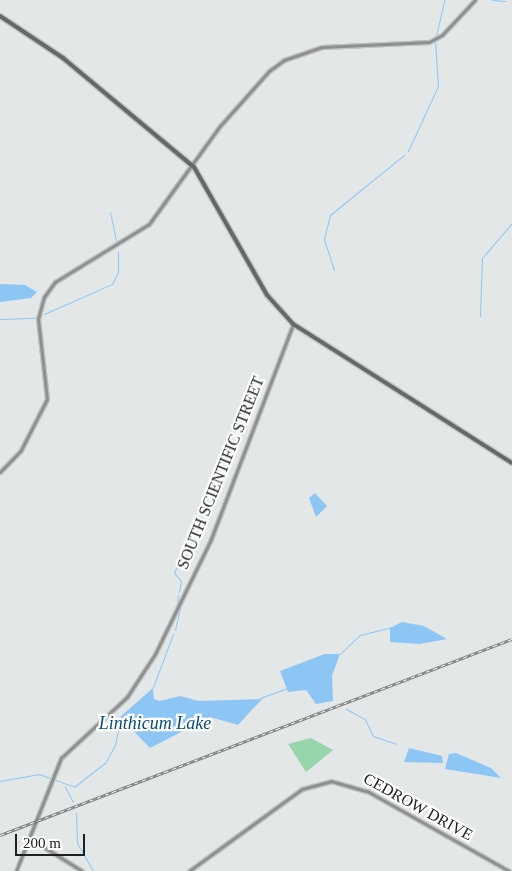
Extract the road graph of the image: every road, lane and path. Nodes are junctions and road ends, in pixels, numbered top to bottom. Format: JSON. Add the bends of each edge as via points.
{"nodes":[{"id":1,"x":475,"y":0,"type":"edge"},
{"id":2,"x":0,"y":16,"type":"edge"},
{"id":3,"x":190,"y":163,"type":"junction"},
{"id":4,"x":293,"y":324,"type":"junction"},
{"id":5,"x":512,"y":464,"type":"edge"},
{"id":6,"x":0,"y":472,"type":"edge"},
{"id":7,"x":32,"y":839,"type":"junction"},
{"id":8,"x":16,"y":871,"type":"edge"},
{"id":9,"x":82,"y":871,"type":"edge"},
{"id":10,"x":189,"y":871,"type":"edge"},
{"id":11,"x":509,"y":871,"type":"edge"}],
"edges":[{"from":1,"to":3,"type":"street","via":[[444,33],[429,42],[322,47],[284,60],[269,71]]},
{"from":2,"to":3,"type":"main road","via":[[63,58]]},
{"from":3,"to":4,"type":"main road","via":[[267,295]]},
{"from":3,"to":6,"type":"street","via":[[144,229],[62,276],[44,297],[38,319],[47,399],[21,450]]},
{"from":4,"to":5,"type":"main road"},
{"from":4,"to":7,"type":"street","name":"SOUTH SCIENTIFIC STREET","via":[[211,539],[148,667],[121,703],[63,755],[51,778]]},
{"from":7,"to":8,"type":"street","name":"SOUTH SCIENTIFIC STREET"},
{"from":7,"to":9,"type":"street"},
{"from":10,"to":11,"type":"street","name":"CEDROW DRIVE","via":[[302,789],[331,781],[366,790]]}]}
